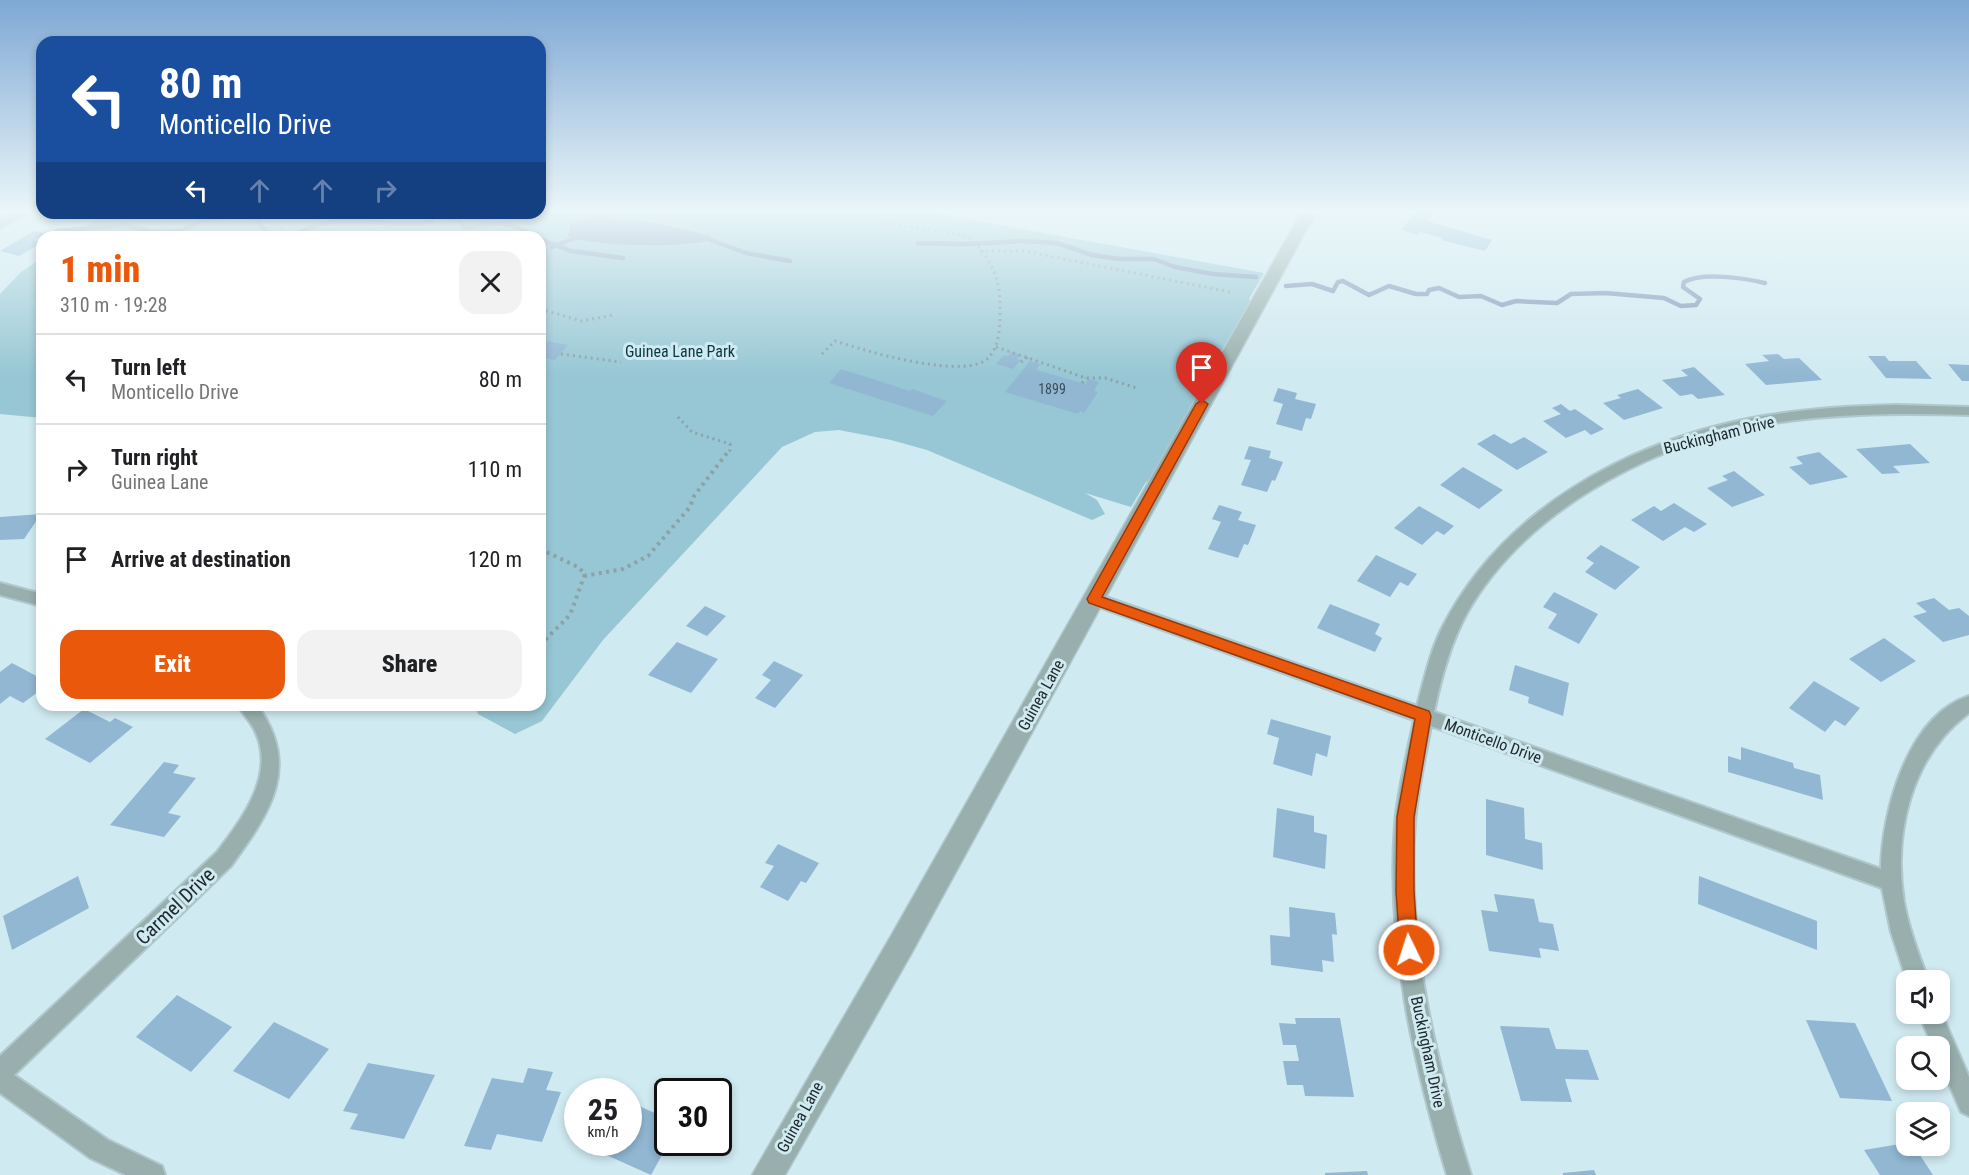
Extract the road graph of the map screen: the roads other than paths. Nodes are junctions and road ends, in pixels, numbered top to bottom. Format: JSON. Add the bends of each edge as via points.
{"nodes":[{"id":1,"x":1279,"y":267,"type":"edge"},
{"id":2,"x":1969,"y":411,"type":"edge"},
{"id":3,"x":0,"y":589,"type":"edge"},
{"id":4,"x":36,"y":598,"type":"edge"},
{"id":5,"x":1094,"y":599,"type":"junction"},
{"id":6,"x":1969,"y":703,"type":"edge"},
{"id":7,"x":252,"y":711,"type":"edge"},
{"id":8,"x":1424,"y":716,"type":"junction"},
{"id":9,"x":1892,"y":882,"type":"junction"},
{"id":10,"x":1914,"y":970,"type":"edge"},
{"id":11,"x":1934,"y":1024,"type":"edge"},
{"id":12,"x":0,"y":1072,"type":"edge"},
{"id":13,"x":0,"y":1078,"type":"edge"},
{"id":14,"x":1969,"y":1104,"type":"edge"},
{"id":15,"x":153,"y":1175,"type":"edge"},
{"id":16,"x":768,"y":1175,"type":"edge"},
{"id":17,"x":1459,"y":1175,"type":"edge"}],
"edges":[{"from":1,"to":5,"type":"street","name":"Guinea Lane"},
{"from":2,"to":8,"type":"street","name":"Buckingham Drive","via":[[1895,410],[1768,420],[1684,440],[1625,464],[1553,508],[1516,538],[1481,579],[1443,648]]},
{"from":3,"to":4,"type":"street"},
{"from":5,"to":8,"type":"street","name":"Monticello Drive"},
{"from":5,"to":16,"type":"street","name":"Guinea Lane"},
{"from":6,"to":9,"type":"street","via":[[1950,717],[1922,748],[1907,776],[1896,816]]},
{"from":7,"to":12,"type":"street","name":"Carmel Drive","via":[[267,733],[272,765],[265,792],[242,835],[215,867]]},
{"from":8,"to":9,"type":"street","name":"Monticello Drive"},
{"from":8,"to":17,"type":"street","name":"Buckingham Drive","via":[[1406,817],[1410,970],[1425,1049]]},
{"from":9,"to":10,"type":"street","via":[[1904,943]]},
{"from":11,"to":14,"type":"street"},
{"from":13,"to":15,"type":"street","via":[[99,1149]]}]}
